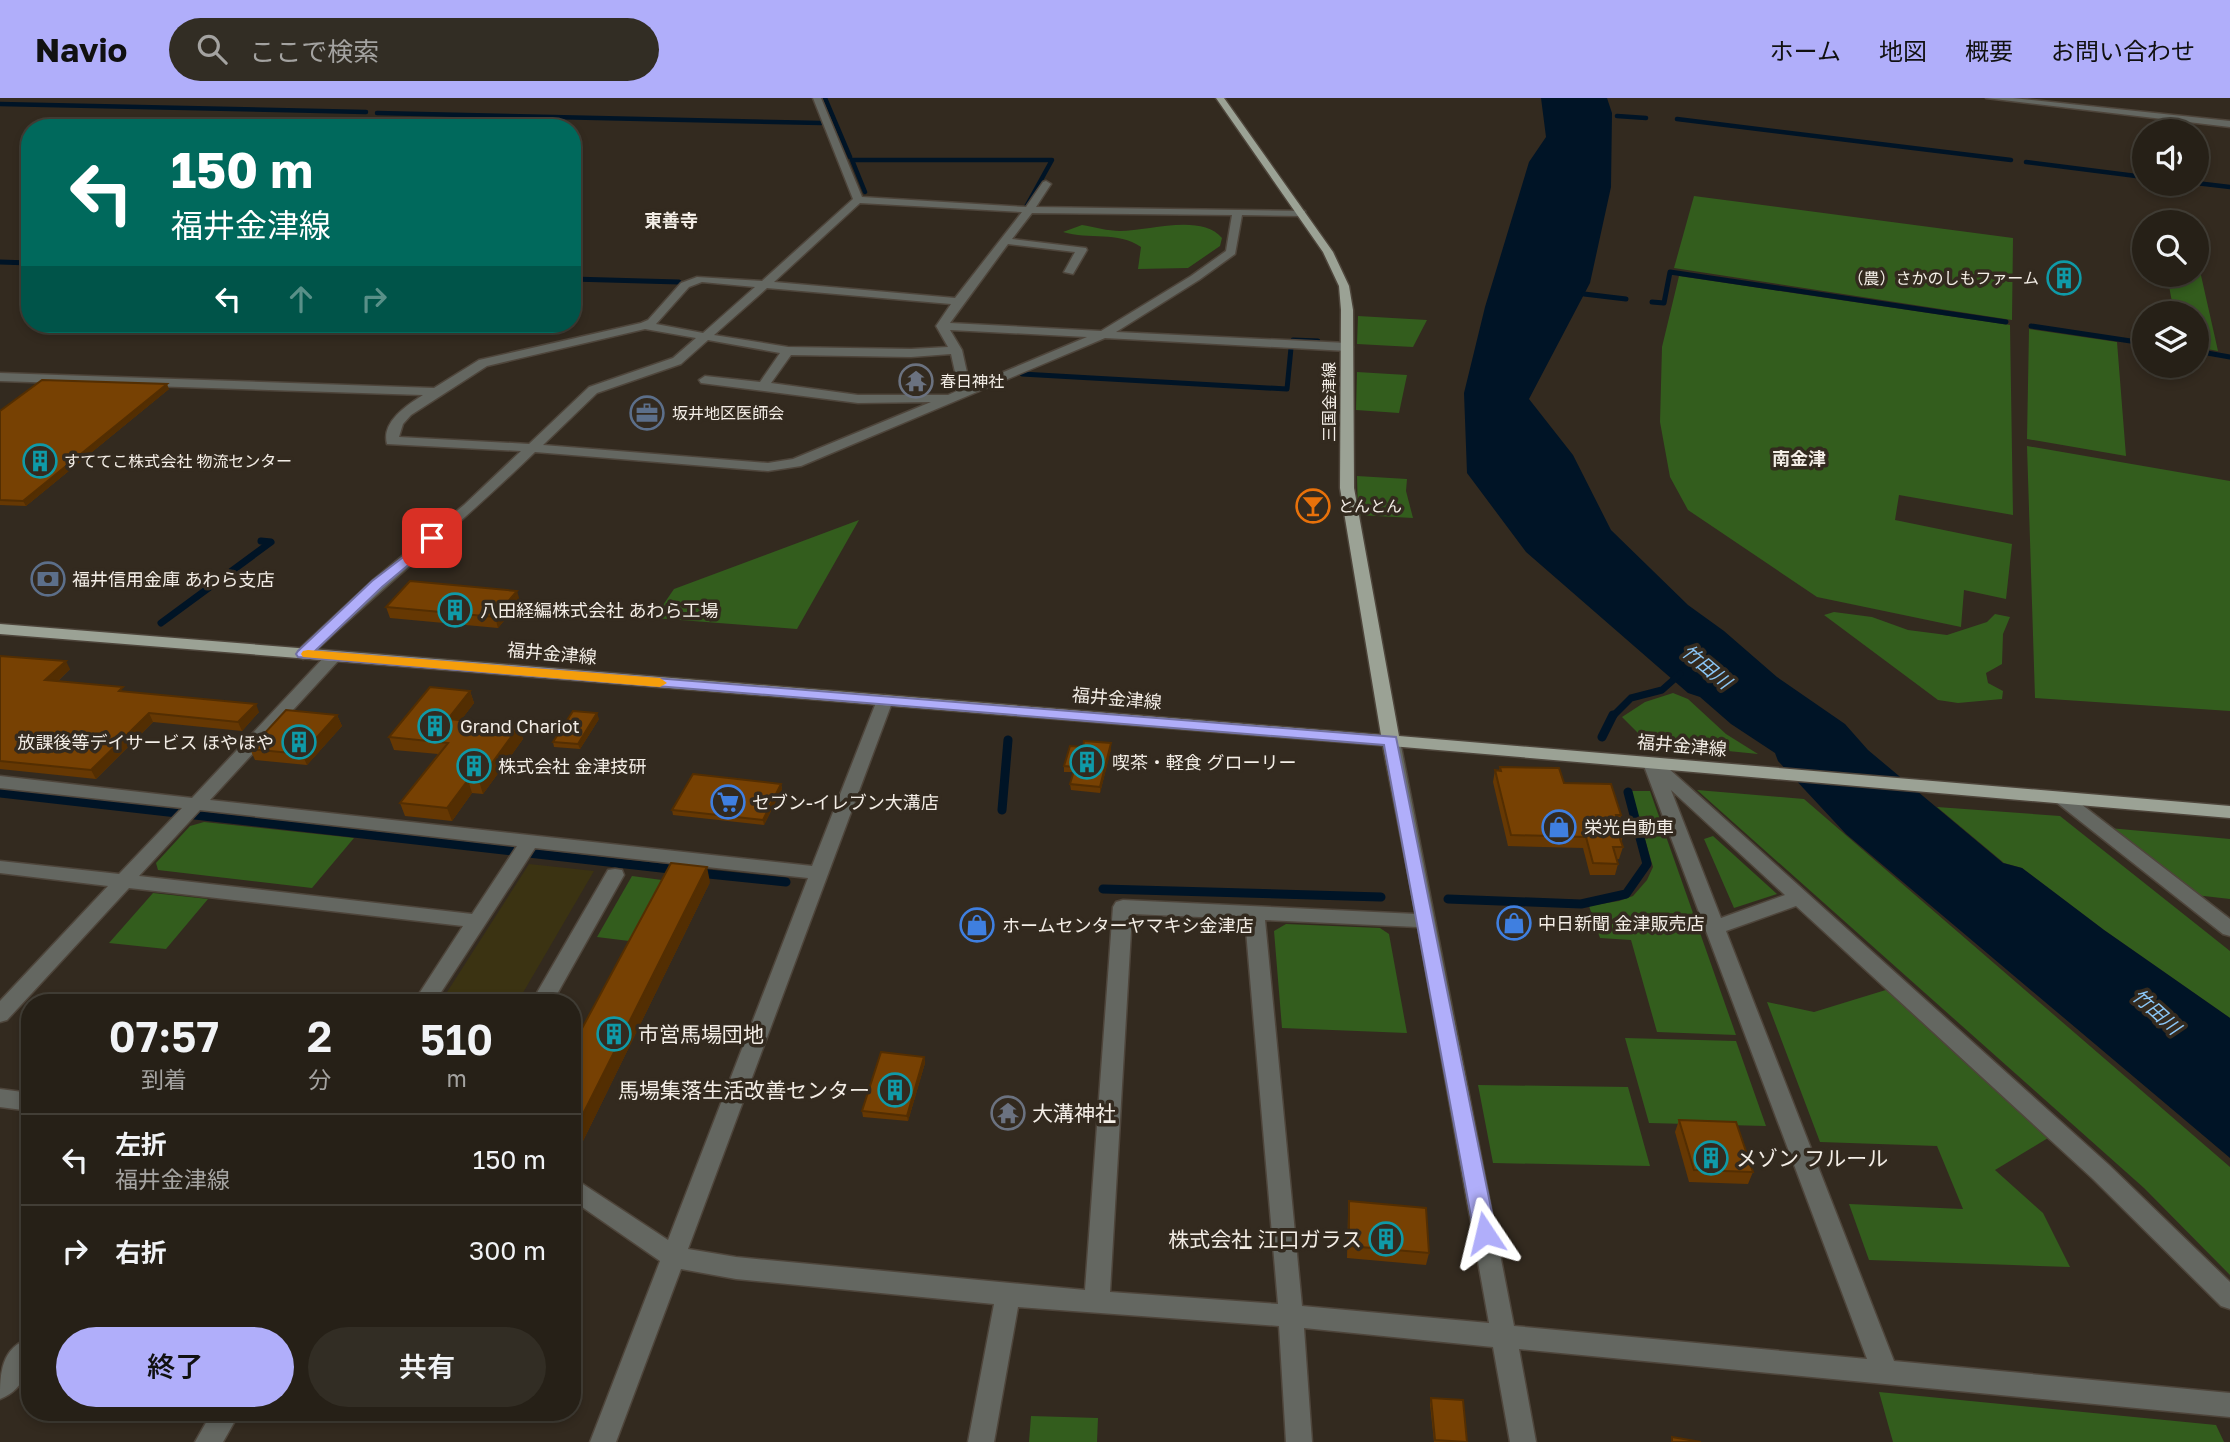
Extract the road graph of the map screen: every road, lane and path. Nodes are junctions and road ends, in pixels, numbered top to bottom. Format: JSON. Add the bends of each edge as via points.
{"nodes":[{"id":1,"x":817,"y":98,"type":"edge"},
{"id":2,"x":1220,"y":98,"type":"edge"},
{"id":3,"x":1990,"y":98,"type":"edge"},
{"id":4,"x":2230,"y":124,"type":"edge"},
{"id":5,"x":1046,"y":184,"type":"dead end"},
{"id":6,"x":858,"y":200,"type":"junction"},
{"id":7,"x":1031,"y":210,"type":"junction"},
{"id":8,"x":1238,"y":212,"type":"junction"},
{"id":9,"x":1301,"y":213,"type":"junction"},
{"id":10,"x":1005,"y":240,"type":"junction"},
{"id":11,"x":1069,"y":272,"type":"dead end"},
{"id":12,"x":766,"y":283,"type":"junction"},
{"id":13,"x":957,"y":300,"type":"junction"},
{"id":14,"x":645,"y":326,"type":"junction"},
{"id":15,"x":942,"y":326,"type":"junction"},
{"id":16,"x":1104,"y":334,"type":"junction"},
{"id":17,"x":706,"y":336,"type":"junction"},
{"id":18,"x":1347,"y":347,"type":"junction"},
{"id":19,"x":956,"y":350,"type":"junction"},
{"id":20,"x":789,"y":351,"type":"junction"},
{"id":21,"x":0,"y":377,"type":"edge"},
{"id":22,"x":705,"y":380,"type":"dead end"},
{"id":23,"x":762,"y":386,"type":"junction"},
{"id":24,"x":436,"y":392,"type":"junction"},
{"id":25,"x":961,"y":395,"type":"junction"},
{"id":26,"x":533,"y":448,"type":"junction"},
{"id":27,"x":0,"y":629,"type":"edge"},
{"id":28,"x":303,"y":654,"type":"junction"},
{"id":29,"x":333,"y":657,"type":"junction"},
{"id":30,"x":885,"y":700,"type":"junction"},
{"id":31,"x":1391,"y":741,"type":"junction"},
{"id":32,"x":1660,"y":764,"type":"junction"},
{"id":33,"x":0,"y":782,"type":"edge"},
{"id":34,"x":2062,"y":798,"type":"junction"},
{"id":35,"x":196,"y":803,"type":"junction"},
{"id":36,"x":2230,"y":812,"type":"edge"},
{"id":37,"x":528,"y":842,"type":"junction"},
{"id":38,"x":0,"y":867,"type":"edge"},
{"id":39,"x":817,"y":873,"type":"junction"},
{"id":40,"x":615,"y":875,"type":"dead end"},
{"id":41,"x":124,"y":882,"type":"junction"},
{"id":42,"x":1798,"y":898,"type":"junction"},
{"id":43,"x":1254,"y":912,"type":"junction"},
{"id":44,"x":476,"y":921,"type":"junction"},
{"id":45,"x":1427,"y":921,"type":"junction"},
{"id":46,"x":1714,"y":927,"type":"junction"},
{"id":47,"x":2230,"y":929,"type":"edge"},
{"id":48,"x":429,"y":994,"type":"edge"},
{"id":49,"x":546,"y":994,"type":"edge"},
{"id":50,"x":0,"y":1014,"type":"edge"},
{"id":51,"x":0,"y":1098,"type":"edge"},
{"id":52,"x":21,"y":1101,"type":"edge"},
{"id":53,"x":581,"y":1193,"type":"edge"},
{"id":54,"x":674,"y":1257,"type":"junction"},
{"id":55,"x":1008,"y":1296,"type":"junction"},
{"id":56,"x":2230,"y":1297,"type":"edge"},
{"id":57,"x":1097,"y":1301,"type":"junction"},
{"id":58,"x":1291,"y":1316,"type":"junction"},
{"id":59,"x":1504,"y":1338,"type":"junction"},
{"id":60,"x":21,"y":1360,"type":"edge"},
{"id":61,"x":1885,"y":1372,"type":"junction"},
{"id":62,"x":0,"y":1387,"type":"edge"},
{"id":63,"x":2230,"y":1405,"type":"edge"},
{"id":64,"x":221,"y":1421,"type":"edge"},
{"id":65,"x":208,"y":1442,"type":"edge"},
{"id":66,"x":603,"y":1442,"type":"edge"},
{"id":67,"x":981,"y":1442,"type":"edge"},
{"id":68,"x":1299,"y":1442,"type":"edge"},
{"id":69,"x":1523,"y":1442,"type":"edge"}],
"edges":[{"from":1,"to":6,"type":"street"},
{"from":2,"to":9,"type":"main road","name":"三国金津線"},
{"from":3,"to":4,"type":"street"},
{"from":5,"to":7,"type":"street"},
{"from":6,"to":7,"type":"street"},
{"from":6,"to":12,"type":"street"},
{"from":7,"to":8,"type":"street"},
{"from":7,"to":10,"type":"street"},
{"from":8,"to":9,"type":"street"},
{"from":8,"to":16,"type":"street","via":[[1231,251]]},
{"from":9,"to":18,"type":"main road","name":"三国金津線","via":[[1344,286]]},
{"from":10,"to":11,"type":"street","via":[[1082,250]]},
{"from":10,"to":13,"type":"street"},
{"from":12,"to":13,"type":"street"},
{"from":12,"to":14,"type":"street","via":[[701,279],[685,285]]},
{"from":12,"to":17,"type":"street"},
{"from":13,"to":15,"type":"street"},
{"from":14,"to":17,"type":"street"},
{"from":14,"to":24,"type":"street","via":[[504,356],[474,366]]},
{"from":15,"to":16,"type":"street"},
{"from":15,"to":19,"type":"street"},
{"from":16,"to":18,"type":"street"},
{"from":16,"to":25,"type":"street"},
{"from":17,"to":20,"type":"street"},
{"from":17,"to":26,"type":"street","via":[[677,361],[593,390]]},
{"from":18,"to":31,"type":"main road","name":"三国金津線","via":[[1347,488]]},
{"from":19,"to":20,"type":"street"},
{"from":19,"to":25,"type":"street"},
{"from":20,"to":23,"type":"street"},
{"from":21,"to":24,"type":"street"},
{"from":22,"to":23,"type":"street"},
{"from":23,"to":25,"type":"street","via":[[858,399]]},
{"from":24,"to":26,"type":"street","via":[[399,417],[392,428],[392,441]]},
{"from":25,"to":26,"type":"street","via":[[796,463],[768,467]]},
{"from":26,"to":28,"type":"street"},
{"from":27,"to":28,"type":"main road","name":"福井金津線"},
{"from":28,"to":29,"type":"main road","name":"福井金津線"},
{"from":29,"to":30,"type":"main road","name":"福井金津線"},
{"from":29,"to":35,"type":"street"},
{"from":30,"to":31,"type":"main road","name":"福井金津線"},
{"from":30,"to":39,"type":"street"},
{"from":31,"to":32,"type":"main road","name":"福井金津線"},
{"from":31,"to":45,"type":"street"},
{"from":32,"to":34,"type":"main road","name":"福井金津線"},
{"from":32,"to":42,"type":"street"},
{"from":32,"to":46,"type":"street"},
{"from":33,"to":35,"type":"street"},
{"from":34,"to":36,"type":"main road","name":"福井金津線"},
{"from":34,"to":47,"type":"street"},
{"from":35,"to":37,"type":"street"},
{"from":35,"to":41,"type":"street"},
{"from":37,"to":39,"type":"street"},
{"from":37,"to":44,"type":"street"},
{"from":38,"to":41,"type":"street"},
{"from":39,"to":54,"type":"street"},
{"from":40,"to":49,"type":"street"},
{"from":41,"to":44,"type":"street"},
{"from":41,"to":50,"type":"street"},
{"from":42,"to":46,"type":"street"},
{"from":42,"to":56,"type":"street","via":[[2101,1172]]},
{"from":43,"to":45,"type":"street"},
{"from":43,"to":57,"type":"street","via":[[1123,907]]},
{"from":43,"to":58,"type":"street"},
{"from":44,"to":48,"type":"street"},
{"from":45,"to":59,"type":"street"},
{"from":46,"to":61,"type":"street"},
{"from":51,"to":52,"type":"street"},
{"from":53,"to":54,"type":"street"},
{"from":54,"to":55,"type":"street","via":[[736,1268]]},
{"from":54,"to":66,"type":"street"},
{"from":55,"to":57,"type":"street"},
{"from":55,"to":67,"type":"street"},
{"from":57,"to":58,"type":"street"},
{"from":58,"to":59,"type":"street"},
{"from":58,"to":68,"type":"street"},
{"from":59,"to":61,"type":"street"},
{"from":59,"to":69,"type":"street"},
{"from":60,"to":62,"type":"street"},
{"from":61,"to":63,"type":"street"},
{"from":64,"to":65,"type":"street"}]}
